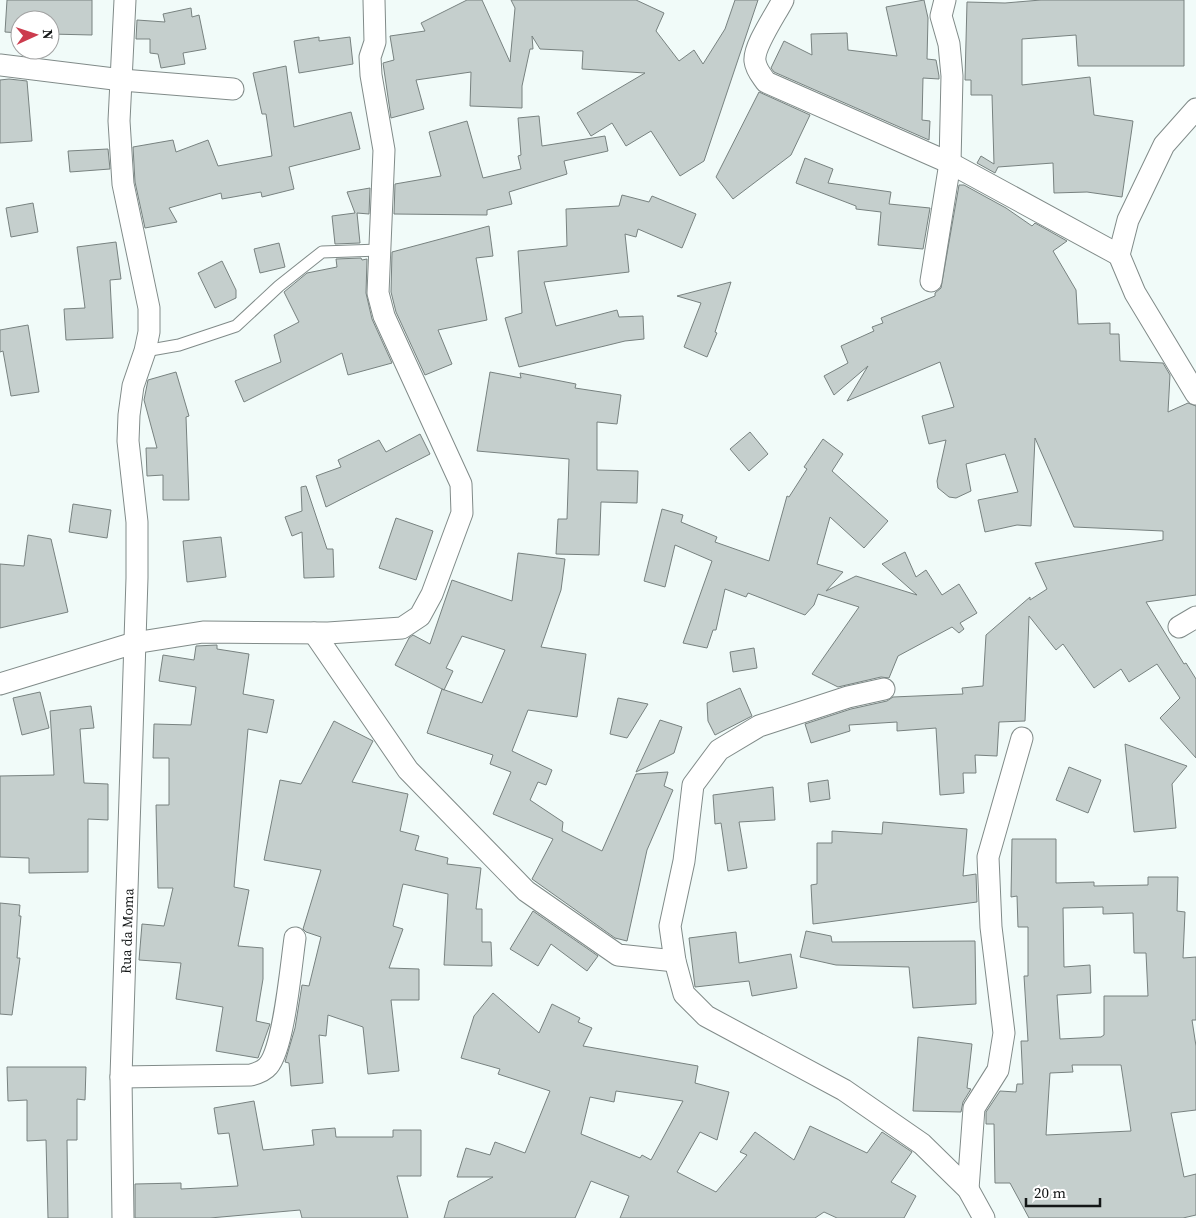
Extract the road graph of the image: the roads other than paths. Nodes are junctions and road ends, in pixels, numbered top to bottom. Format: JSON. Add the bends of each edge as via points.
{"nodes":[{"id":1,"x":125,"y":0,"type":"edge"},
{"id":2,"x":374,"y":0,"type":"edge"},
{"id":3,"x":783,"y":0,"type":"edge"},
{"id":4,"x":945,"y":0,"type":"edge"},
{"id":5,"x":0,"y":65,"type":"edge"},
{"id":6,"x":122,"y":80,"type":"junction"},
{"id":7,"x":233,"y":89,"type":"dead end"},
{"id":8,"x":1196,"y":109,"type":"edge"},
{"id":9,"x":950,"y":163,"type":"junction"},
{"id":10,"x":378,"y":250,"type":"junction"},
{"id":11,"x":1118,"y":255,"type":"junction"},
{"id":12,"x":931,"y":281,"type":"dead end"},
{"id":13,"x":145,"y":351,"type":"junction"},
{"id":14,"x":1196,"y":394,"type":"edge"},
{"id":15,"x":314,"y":633,"type":"junction"},
{"id":16,"x":134,"y":644,"type":"junction"},
{"id":17,"x":0,"y":684,"type":"edge"},
{"id":18,"x":884,"y":690,"type":"dead end"},
{"id":19,"x":1022,"y":738,"type":"dead end"},
{"id":20,"x":295,"y":938,"type":"dead end"},
{"id":21,"x":675,"y":961,"type":"junction"},
{"id":22,"x":122,"y":1077,"type":"junction"},
{"id":23,"x":968,"y":1189,"type":"junction"},
{"id":24,"x":123,"y":1218,"type":"edge"},
{"id":25,"x":984,"y":1218,"type":"edge"}],
"edges":[{"from":1,"to":6,"type":"street","name":"Rua da Moma"},
{"from":2,"to":10,"type":"street","via":[[375,42],[370,58],[371,75],[384,150]]},
{"from":3,"to":9,"type":"street","via":[[754,60],[766,82]]},
{"from":4,"to":9,"type":"street","via":[[942,16],[952,76]]},
{"from":5,"to":6,"type":"street"},
{"from":6,"to":7,"type":"street"},
{"from":6,"to":13,"type":"street","name":"Rua da Moma","via":[[119,121],[123,184],[149,308]]},
{"from":8,"to":11,"type":"street","via":[[1164,146],[1128,220]]},
{"from":9,"to":11,"type":"street"},
{"from":9,"to":12,"type":"street"},
{"from":10,"to":13,"type":"lane","via":[[322,252],[236,326],[179,345]]},
{"from":10,"to":15,"type":"street","via":[[378,293],[384,316],[460,484],[462,514],[432,594],[420,616],[402,628]]},
{"from":11,"to":14,"type":"street","via":[[1135,293]]},
{"from":13,"to":16,"type":"street","name":"Rua da Moma","via":[[133,386],[129,414],[128,441],[137,522]]},
{"from":15,"to":16,"type":"street","via":[[203,632]]},
{"from":15,"to":21,"type":"street","via":[[408,770],[526,891],[618,955]]},
{"from":16,"to":17,"type":"street"},
{"from":16,"to":22,"type":"street","name":"Rua da Moma"},
{"from":18,"to":21,"type":"street","via":[[848,696],[759,726],[719,750],[693,785],[684,861],[670,926]]},
{"from":19,"to":23,"type":"street","via":[[988,857],[991,927],[1004,1033],[998,1070],[974,1108]]},
{"from":20,"to":22,"type":"street","via":[[280,1033],[269,1065],[262,1071],[252,1075]]},
{"from":21,"to":23,"type":"street","via":[[684,994],[706,1016],[844,1090],[922,1144]]},
{"from":22,"to":24,"type":"street","name":"Rua da Moma"},
{"from":23,"to":25,"type":"street"}]}
